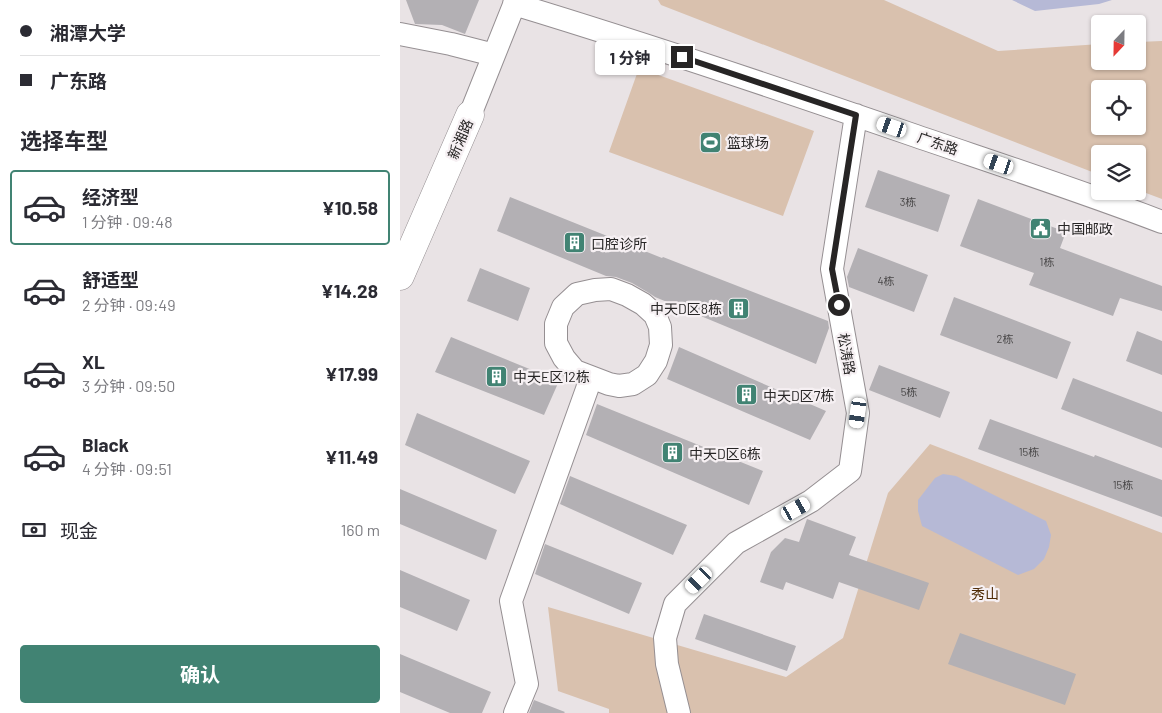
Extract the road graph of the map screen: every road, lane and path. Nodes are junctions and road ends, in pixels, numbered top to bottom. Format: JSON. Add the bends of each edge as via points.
{"nodes":[{"id":1,"x":515,"y":2,"type":"edge"},
{"id":2,"x":400,"y":34,"type":"edge"},
{"id":3,"x":494,"y":56,"type":"junction"},
{"id":4,"x":470,"y":115,"type":"joint"},
{"id":5,"x":856,"y":115,"type":"junction"},
{"id":6,"x":1162,"y":222,"type":"edge"},
{"id":7,"x":400,"y":276,"type":"edge"},
{"id":8,"x":592,"y":378,"type":"junction"},
{"id":9,"x":515,"y":713,"type":"edge"},
{"id":10,"x":679,"y":713,"type":"edge"}],
"edges":[{"from":1,"to":3,"type":"street","name":"新湘路"},
{"from":1,"to":5,"type":"street","name":"广东路"},
{"from":2,"to":3,"type":"street"},
{"from":3,"to":4,"type":"street","name":"新湘路"},
{"from":4,"to":7,"type":"main road","name":"新湘路"},
{"from":5,"to":6,"type":"street","name":"广东路"},
{"from":5,"to":10,"type":"street","name":"松涛路","via":[[832,269],[858,413],[850,471],[811,501],[736,543],[675,604],[666,638],[667,664]]},
{"from":8,"to":8,"type":"street","via":[[619,386],[633,384],[647,375],[661,344],[655,315],[643,304],[611,289],[577,294],[563,307],[556,324],[556,343],[564,358],[575,372]]},
{"from":8,"to":9,"type":"street","via":[[512,601],[527,684]]}]}
